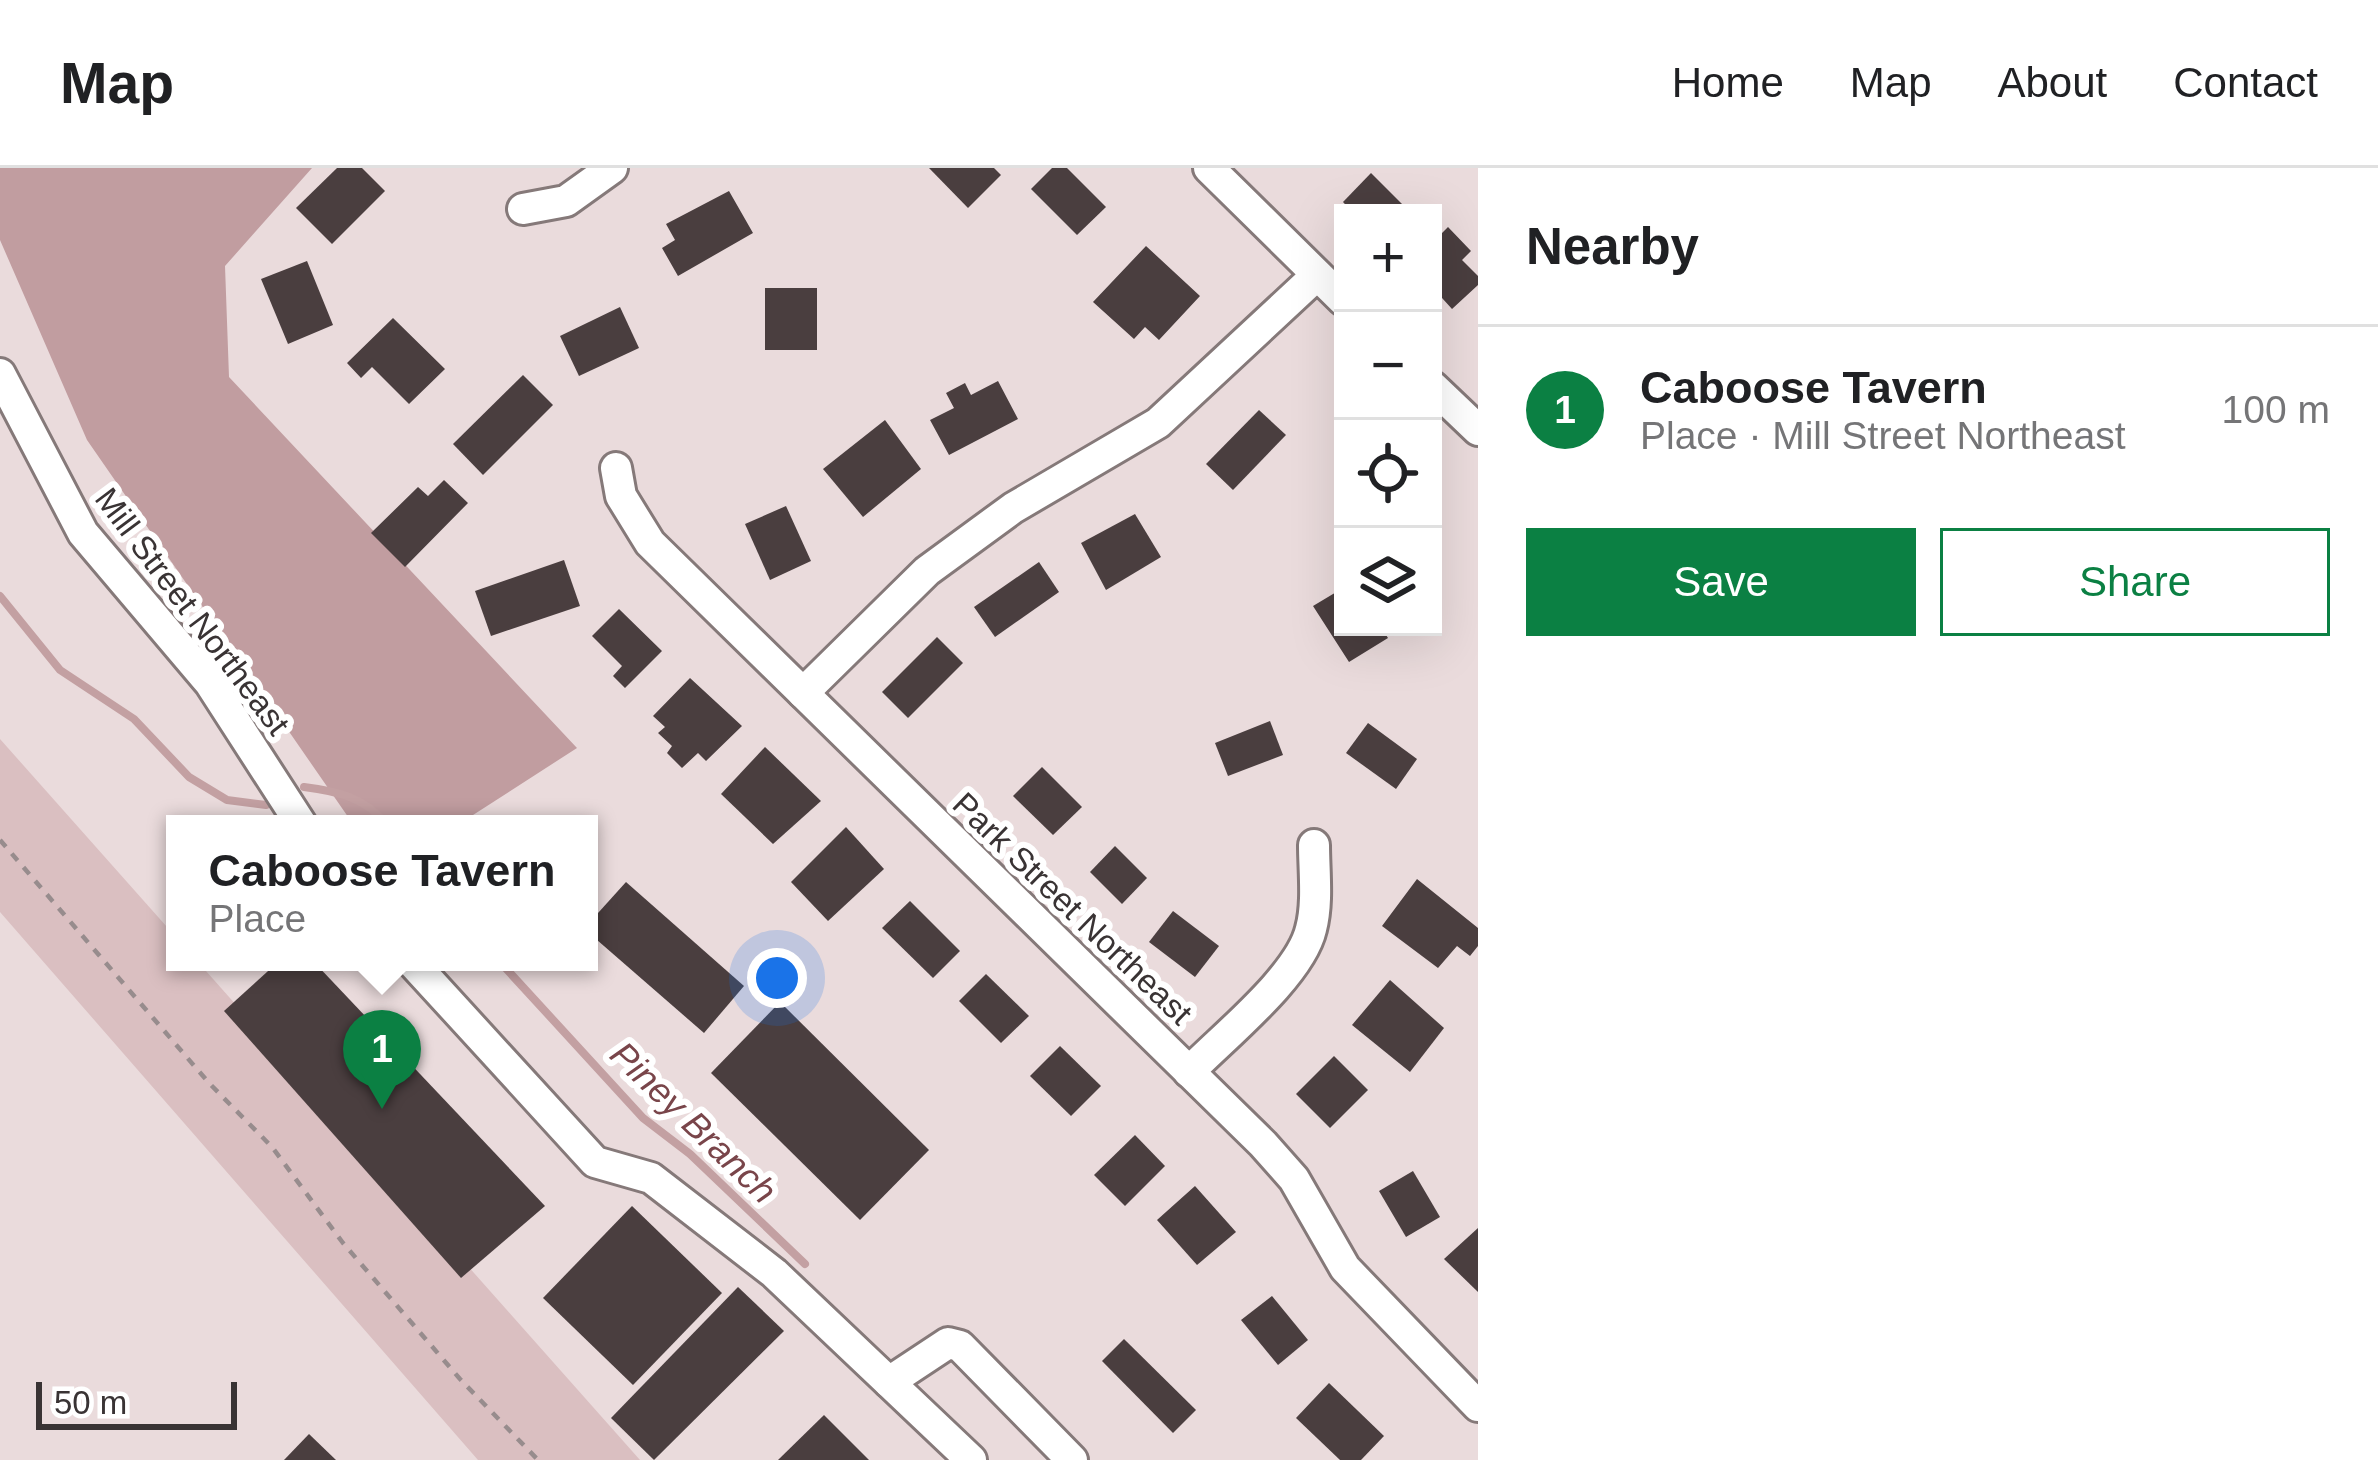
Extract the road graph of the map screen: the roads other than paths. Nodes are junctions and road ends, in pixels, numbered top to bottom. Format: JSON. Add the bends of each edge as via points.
{"nodes":[{"id":1,"x":612,"y":168,"type":"edge"},
{"id":2,"x":1209,"y":168,"type":"edge"},
{"id":3,"x":523,"y":209,"type":"dead end"},
{"id":4,"x":1317,"y":275,"type":"junction"},
{"id":5,"x":1334,"y":291,"type":"edge"},
{"id":6,"x":0,"y":374,"type":"edge"},
{"id":7,"x":1442,"y":396,"type":"edge"},
{"id":8,"x":1478,"y":430,"type":"edge"},
{"id":9,"x":616,"y":468,"type":"dead end"},
{"id":10,"x":802,"y":693,"type":"junction"},
{"id":11,"x":295,"y":815,"type":"edge"},
{"id":12,"x":1314,"y":844,"type":"dead end"},
{"id":13,"x":420,"y":971,"type":"edge"},
{"id":14,"x":1190,"y":1072,"type":"junction"},
{"id":15,"x":889,"y":1382,"type":"junction"},
{"id":16,"x":1478,"y":1406,"type":"edge"},
{"id":17,"x":971,"y":1460,"type":"edge"},
{"id":18,"x":1072,"y":1460,"type":"edge"}],
"edges":[{"from":1,"to":3,"type":"street","via":[[566,201]]},
{"from":2,"to":4,"type":"street"},
{"from":4,"to":5,"type":"street"},
{"from":4,"to":10,"type":"street","via":[[1158,422],[1013,508],[927,571]]},
{"from":6,"to":11,"type":"street","name":"Mill Street Northeast","via":[[82,533],[210,683]]},
{"from":7,"to":8,"type":"street"},
{"from":9,"to":10,"type":"street","name":"Park Street Northeast","via":[[621,496],[650,543]]},
{"from":10,"to":14,"type":"street","name":"Park Street Northeast"},
{"from":12,"to":14,"type":"street","via":[[1307,943]]},
{"from":13,"to":15,"type":"street","via":[[596,1162],[651,1178],[774,1273]]},
{"from":14,"to":16,"type":"street","name":"Park Street Northeast","via":[[1294,1180],[1345,1268]]},
{"from":15,"to":17,"type":"street"},
{"from":15,"to":18,"type":"street","via":[[948,1343],[960,1346]]}]}
